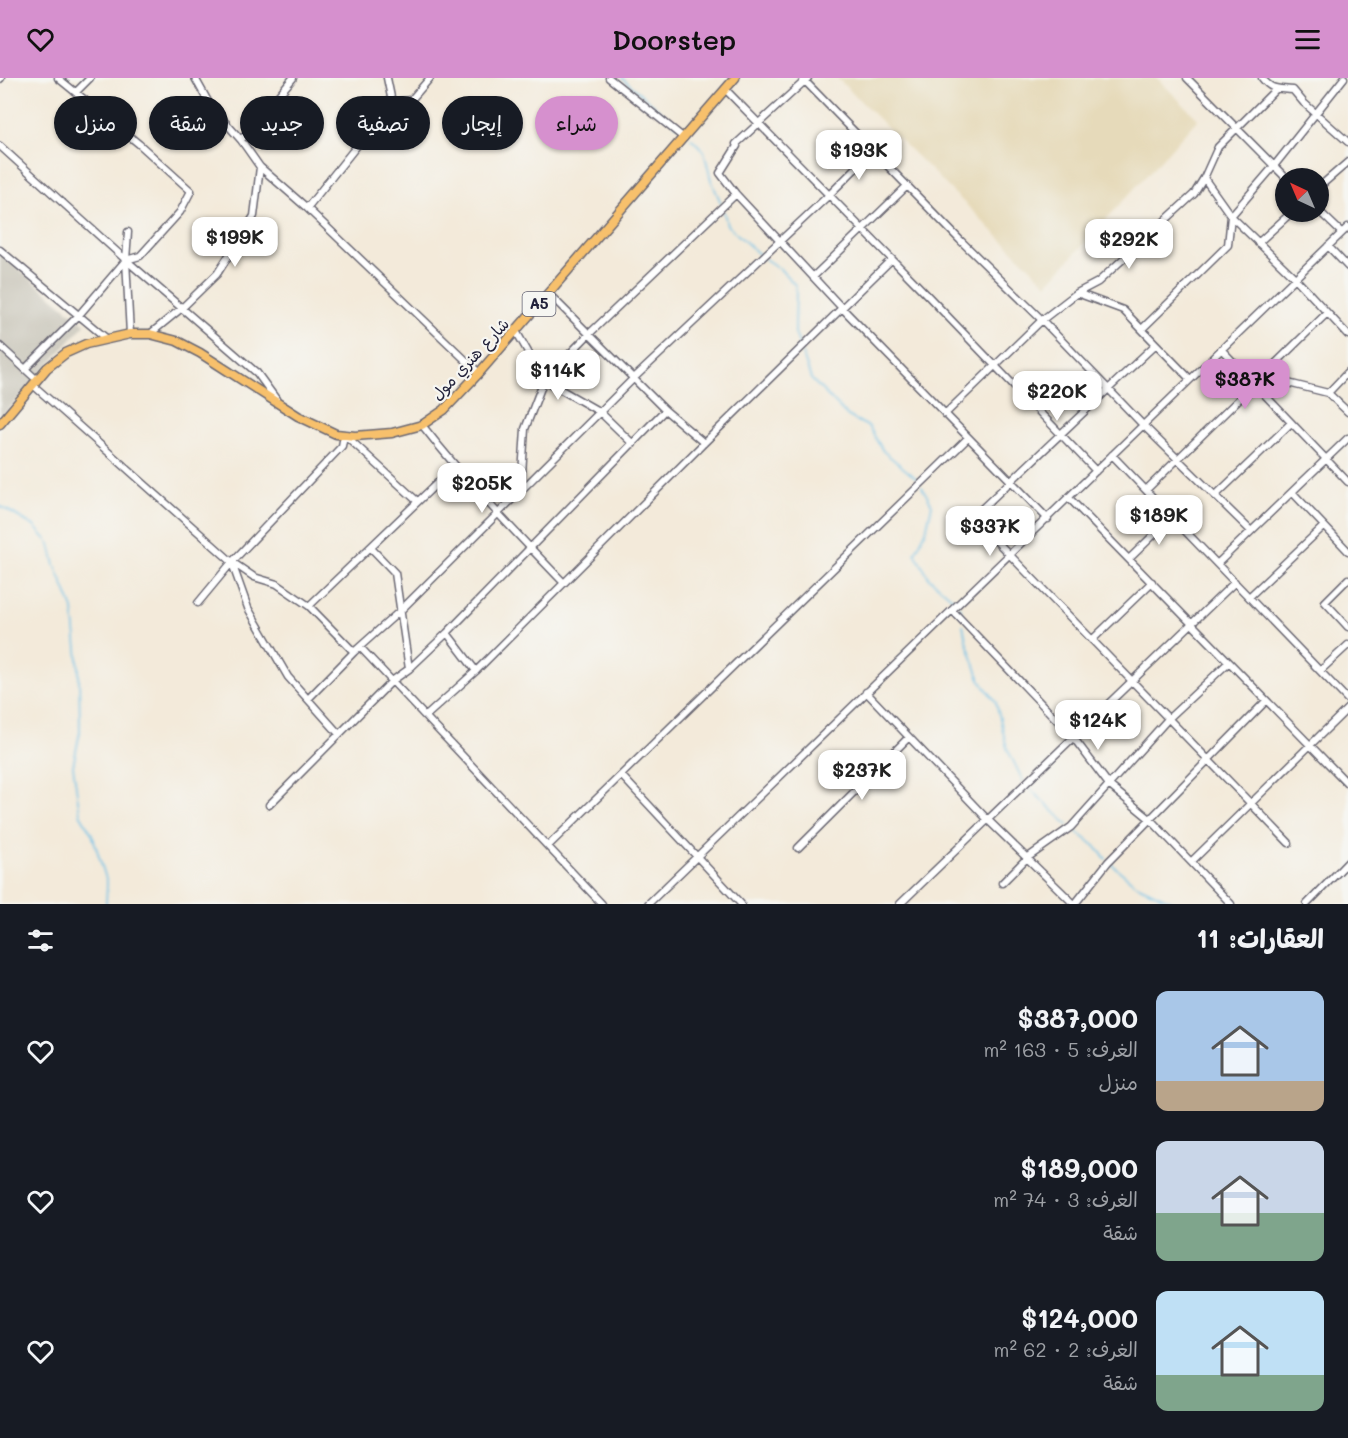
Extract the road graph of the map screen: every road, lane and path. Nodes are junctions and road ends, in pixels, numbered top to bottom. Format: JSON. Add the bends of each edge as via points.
{"nodes":[{"id":1,"x":58,"y":78,"type":"edge"},
{"id":2,"x":90,"y":78,"type":"edge"},
{"id":3,"x":195,"y":78,"type":"edge"},
{"id":4,"x":293,"y":78,"type":"edge"},
{"id":5,"x":387,"y":78,"type":"edge"},
{"id":6,"x":430,"y":78,"type":"edge"},
{"id":7,"x":609,"y":78,"type":"edge"},
{"id":8,"x":735,"y":78,"type":"edge"},
{"id":9,"x":1187,"y":78,"type":"edge"},
{"id":10,"x":1262,"y":78,"type":"edge"},
{"id":11,"x":1344,"y":78,"type":"edge"},
{"id":12,"x":805,"y":79,"type":"edge"},
{"id":13,"x":725,"y":89,"type":"junction"},
{"id":14,"x":1275,"y":90,"type":"junction"},
{"id":15,"x":76,"y":92,"type":"junction"},
{"id":16,"x":278,"y":96,"type":"edge"},
{"id":17,"x":391,"y":96,"type":"edge"},
{"id":18,"x":414,"y":96,"type":"edge"},
{"id":19,"x":1315,"y":114,"type":"junction"},
{"id":20,"x":759,"y":123,"type":"junction"},
{"id":21,"x":1236,"y":128,"type":"junction"},
{"id":22,"x":684,"y":138,"type":"junction"},
{"id":23,"x":240,"y":139,"type":"edge"},
{"id":24,"x":1348,"y":142,"type":"edge"},
{"id":25,"x":0,"y":146,"type":"edge"},
{"id":26,"x":248,"y":150,"type":"edge"},
{"id":27,"x":354,"y":150,"type":"edge"},
{"id":28,"x":873,"y":150,"type":"junction"},
{"id":29,"x":8,"y":153,"type":"junction"},
{"id":30,"x":0,"y":160,"type":"edge"},
{"id":31,"x":1348,"y":162,"type":"edge"},
{"id":32,"x":1274,"y":166,"type":"junction"},
{"id":33,"x":260,"y":167,"type":"junction"},
{"id":34,"x":1204,"y":178,"type":"junction"},
{"id":35,"x":1329,"y":178,"type":"edge"},
{"id":36,"x":908,"y":186,"type":"junction"},
{"id":37,"x":736,"y":194,"type":"junction"},
{"id":38,"x":829,"y":195,"type":"junction"},
{"id":39,"x":307,"y":208,"type":"junction"},
{"id":40,"x":1231,"y":216,"type":"junction"},
{"id":41,"x":1329,"y":221,"type":"edge"},
{"id":42,"x":1281,"y":222,"type":"edge"},
{"id":43,"x":1348,"y":227,"type":"edge"},
{"id":44,"x":862,"y":228,"type":"junction"},
{"id":45,"x":128,"y":232,"type":"dead end"},
{"id":46,"x":1342,"y":233,"type":"junction"},
{"id":47,"x":780,"y":242,"type":"junction"},
{"id":48,"x":1258,"y":243,"type":"junction"},
{"id":49,"x":1328,"y":246,"type":"junction"},
{"id":50,"x":0,"y":250,"type":"edge"},
{"id":51,"x":892,"y":259,"type":"junction"},
{"id":52,"x":126,"y":260,"type":"junction"},
{"id":53,"x":1348,"y":267,"type":"edge"},
{"id":54,"x":813,"y":277,"type":"junction"},
{"id":55,"x":1295,"y":278,"type":"junction"},
{"id":56,"x":548,"y":293,"type":"junction"},
{"id":57,"x":1077,"y":293,"type":"junction"},
{"id":58,"x":183,"y":307,"type":"junction"},
{"id":59,"x":842,"y":308,"type":"junction"},
{"id":60,"x":1327,"y":313,"type":"junction"},
{"id":61,"x":79,"y":315,"type":"junction"},
{"id":62,"x":1042,"y":320,"type":"junction"},
{"id":63,"x":1142,"y":329,"type":"junction"},
{"id":64,"x":516,"y":331,"type":"junction"},
{"id":65,"x":130,"y":334,"type":"junction"},
{"id":66,"x":150,"y":334,"type":"junction"},
{"id":67,"x":589,"y":334,"type":"junction"},
{"id":68,"x":1348,"y":335,"type":"edge"},
{"id":69,"x":105,"y":338,"type":"junction"},
{"id":70,"x":1156,"y":344,"type":"junction"},
{"id":71,"x":0,"y":346,"type":"edge"},
{"id":72,"x":1221,"y":349,"type":"junction"},
{"id":73,"x":995,"y":366,"type":"junction"},
{"id":74,"x":25,"y":369,"type":"junction"},
{"id":75,"x":1348,"y":372,"type":"edge"},
{"id":76,"x":479,"y":374,"type":"junction"},
{"id":77,"x":1190,"y":378,"type":"junction"},
{"id":78,"x":633,"y":379,"type":"junction"},
{"id":79,"x":544,"y":380,"type":"junction"},
{"id":80,"x":35,"y":382,"type":"junction"},
{"id":81,"x":1255,"y":384,"type":"junction"},
{"id":82,"x":1109,"y":389,"type":"junction"},
{"id":83,"x":1328,"y":393,"type":"junction"},
{"id":84,"x":1265,"y":395,"type":"junction"},
{"id":85,"x":280,"y":405,"type":"junction"},
{"id":86,"x":665,"y":411,"type":"junction"},
{"id":87,"x":600,"y":412,"type":"junction"},
{"id":88,"x":1348,"y":412,"type":"edge"},
{"id":89,"x":945,"y":414,"type":"junction"},
{"id":90,"x":1291,"y":423,"type":"junction"},
{"id":91,"x":0,"y":424,"type":"edge"},
{"id":92,"x":422,"y":425,"type":"junction"},
{"id":93,"x":1143,"y":425,"type":"junction"},
{"id":94,"x":1061,"y":434,"type":"junction"},
{"id":95,"x":344,"y":435,"type":"junction"},
{"id":96,"x":968,"y":438,"type":"junction"},
{"id":97,"x":1348,"y":438,"type":"edge"},
{"id":98,"x":704,"y":443,"type":"junction"},
{"id":99,"x":633,"y":444,"type":"junction"},
{"id":100,"x":1112,"y":455,"type":"junction"},
{"id":101,"x":1178,"y":458,"type":"junction"},
{"id":102,"x":1326,"y":460,"type":"junction"},
{"id":103,"x":455,"y":466,"type":"junction"},
{"id":104,"x":1096,"y":471,"type":"junction"},
{"id":105,"x":1011,"y":482,"type":"junction"},
{"id":106,"x":1348,"y":482,"type":"edge"},
{"id":107,"x":521,"y":489,"type":"junction"},
{"id":108,"x":1146,"y":490,"type":"junction"},
{"id":109,"x":1292,"y":492,"type":"junction"},
{"id":110,"x":1216,"y":495,"type":"junction"},
{"id":111,"x":1069,"y":498,"type":"junction"},
{"id":112,"x":417,"y":501,"type":"junction"},
{"id":113,"x":497,"y":513,"type":"junction"},
{"id":114,"x":1172,"y":517,"type":"junction"},
{"id":115,"x":1048,"y":519,"type":"junction"},
{"id":116,"x":1324,"y":526,"type":"junction"},
{"id":117,"x":1251,"y":531,"type":"junction"},
{"id":118,"x":530,"y":547,"type":"junction"},
{"id":119,"x":371,"y":548,"type":"junction"},
{"id":120,"x":1348,"y":551,"type":"edge"},
{"id":121,"x":1010,"y":555,"type":"junction"},
{"id":122,"x":1129,"y":559,"type":"junction"},
{"id":123,"x":232,"y":562,"type":"junction"},
{"id":124,"x":1217,"y":564,"type":"junction"},
{"id":125,"x":1348,"y":579,"type":"edge"},
{"id":126,"x":1152,"y":582,"type":"junction"},
{"id":127,"x":1235,"y":582,"type":"junction"},
{"id":128,"x":564,"y":583,"type":"junction"},
{"id":129,"x":1249,"y":597,"type":"junction"},
{"id":130,"x":198,"y":603,"type":"dead end"},
{"id":131,"x":309,"y":606,"type":"junction"},
{"id":132,"x":401,"y":610,"type":"junction"},
{"id":133,"x":952,"y":610,"type":"junction"},
{"id":134,"x":1191,"y":624,"type":"junction"},
{"id":135,"x":1348,"y":627,"type":"edge"},
{"id":136,"x":447,"y":633,"type":"junction"},
{"id":137,"x":1092,"y":640,"type":"junction"},
{"id":138,"x":1348,"y":645,"type":"edge"},
{"id":139,"x":360,"y":647,"type":"junction"},
{"id":140,"x":354,"y":652,"type":"junction"},
{"id":141,"x":1228,"y":662,"type":"junction"},
{"id":142,"x":409,"y":669,"type":"junction"},
{"id":143,"x":476,"y":671,"type":"junction"},
{"id":144,"x":1320,"y":671,"type":"junction"},
{"id":145,"x":392,"y":681,"type":"junction"},
{"id":146,"x":1131,"y":681,"type":"junction"},
{"id":147,"x":866,"y":692,"type":"junction"},
{"id":148,"x":308,"y":699,"type":"junction"},
{"id":149,"x":1266,"y":700,"type":"junction"},
{"id":150,"x":1348,"y":700,"type":"edge"},
{"id":151,"x":1348,"y":708,"type":"edge"},
{"id":152,"x":426,"y":716,"type":"junction"},
{"id":153,"x":1168,"y":719,"type":"junction"},
{"id":154,"x":339,"y":734,"type":"junction"},
{"id":155,"x":909,"y":737,"type":"junction"},
{"id":156,"x":1073,"y":737,"type":"junction"},
{"id":157,"x":1310,"y":745,"type":"junction"},
{"id":158,"x":1208,"y":760,"type":"junction"},
{"id":159,"x":621,"y":775,"type":"junction"},
{"id":160,"x":1348,"y":784,"type":"edge"},
{"id":161,"x":1110,"y":786,"type":"junction"},
{"id":162,"x":1251,"y":803,"type":"junction"},
{"id":163,"x":269,"y":805,"type":"dead end"},
{"id":164,"x":1150,"y":819,"type":"junction"},
{"id":165,"x":988,"y":820,"type":"junction"},
{"id":166,"x":1289,"y":843,"type":"dead end"},
{"id":167,"x":548,"y":846,"type":"junction"},
{"id":168,"x":798,"y":848,"type":"dead end"},
{"id":169,"x":697,"y":856,"type":"junction"},
{"id":170,"x":1027,"y":858,"type":"junction"},
{"id":171,"x":1191,"y":862,"type":"junction"},
{"id":172,"x":1348,"y":862,"type":"edge"},
{"id":173,"x":1002,"y":883,"type":"dead end"},
{"id":174,"x":602,"y":904,"type":"edge"},
{"id":175,"x":648,"y":904,"type":"edge"},
{"id":176,"x":741,"y":904,"type":"edge"},
{"id":177,"x":900,"y":904,"type":"edge"},
{"id":178,"x":1074,"y":904,"type":"edge"},
{"id":179,"x":1231,"y":904,"type":"edge"},
{"id":180,"x":1307,"y":904,"type":"edge"}],
"edges":[{"from":1,"to":15,"type":"street"},
{"from":2,"to":15,"type":"street"},
{"from":3,"to":23,"type":"street","via":[[210,105]]},
{"from":4,"to":16,"type":"street"},
{"from":5,"to":17,"type":"street"},
{"from":6,"to":18,"type":"street"},
{"from":7,"to":22,"type":"street"},
{"from":8,"to":13,"type":"highway","name":"شارع هنري مول","number":"A5"},
{"from":9,"to":21,"type":"street"},
{"from":10,"to":14,"type":"street"},
{"from":11,"to":19,"type":"street"},
{"from":12,"to":20,"type":"street"},
{"from":12,"to":28,"type":"street"},
{"from":13,"to":20,"type":"street"},
{"from":13,"to":22,"type":"highway","name":"شارع هنري مول","number":"A5"},
{"from":14,"to":19,"type":"street","via":[[1293,90]]},
{"from":14,"to":21,"type":"street"},
{"from":15,"to":52,"type":"street","via":[[190,191],[180,212],[140,256]]},
{"from":19,"to":24,"type":"street"},
{"from":19,"to":32,"type":"street"},
{"from":20,"to":37,"type":"street","via":[[736,144],[720,173]]},
{"from":20,"to":38,"type":"street"},
{"from":21,"to":32,"type":"street"},
{"from":21,"to":34,"type":"street","via":[[1218,147]]},
{"from":22,"to":56,"type":"highway","name":"شارع هنري مول","number":"A5"},
{"from":25,"to":29,"type":"street"},
{"from":26,"to":33,"type":"street"},
{"from":27,"to":39,"type":"street"},
{"from":28,"to":36,"type":"street"},
{"from":28,"to":38,"type":"street"},
{"from":29,"to":30,"type":"street"},
{"from":29,"to":52,"type":"street"},
{"from":31,"to":35,"type":"street"},
{"from":32,"to":40,"type":"street"},
{"from":33,"to":39,"type":"street"},
{"from":33,"to":58,"type":"street","via":[[255,216],[217,274]]},
{"from":34,"to":40,"type":"street"},
{"from":34,"to":57,"type":"street","via":[[1194,194],[1098,282]]},
{"from":36,"to":44,"type":"street"},
{"from":36,"to":62,"type":"street"},
{"from":37,"to":47,"type":"street"},
{"from":37,"to":67,"type":"street"},
{"from":38,"to":44,"type":"street"},
{"from":38,"to":47,"type":"street"},
{"from":39,"to":76,"type":"street"},
{"from":40,"to":48,"type":"street"},
{"from":40,"to":63,"type":"street","via":[[1228,245]]},
{"from":41,"to":46,"type":"street"},
{"from":42,"to":48,"type":"street"},
{"from":43,"to":46,"type":"street"},
{"from":44,"to":51,"type":"street"},
{"from":44,"to":54,"type":"street"},
{"from":45,"to":52,"type":"street"},
{"from":46,"to":49,"type":"street"},
{"from":47,"to":54,"type":"street"},
{"from":47,"to":78,"type":"street"},
{"from":48,"to":55,"type":"street"},
{"from":49,"to":53,"type":"street"},
{"from":49,"to":55,"type":"street"},
{"from":50,"to":61,"type":"street"},
{"from":51,"to":59,"type":"street"},
{"from":51,"to":73,"type":"street"},
{"from":52,"to":58,"type":"street"},
{"from":52,"to":61,"type":"street"},
{"from":52,"to":65,"type":"street"},
{"from":54,"to":59,"type":"street"},
{"from":55,"to":60,"type":"street"},
{"from":55,"to":72,"type":"street"},
{"from":56,"to":64,"type":"highway","name":"شارع هنري مول","number":"A5"},
{"from":56,"to":67,"type":"street"},
{"from":57,"to":62,"type":"street"},
{"from":57,"to":63,"type":"street","via":[[1124,310]]},
{"from":58,"to":66,"type":"street"},
{"from":58,"to":85,"type":"street","via":[[257,373]]},
{"from":59,"to":89,"type":"street"},
{"from":59,"to":98,"type":"street"},
{"from":60,"to":68,"type":"street"},
{"from":60,"to":81,"type":"street"},
{"from":61,"to":69,"type":"street"},
{"from":61,"to":74,"type":"street"},
{"from":62,"to":73,"type":"street"},
{"from":62,"to":82,"type":"street"},
{"from":63,"to":70,"type":"street"},
{"from":64,"to":76,"type":"highway","name":"شارع هنري مول","number":"A5"},
{"from":64,"to":79,"type":"street"},
{"from":65,"to":66,"type":"highway","name":"شارع هنري مول","number":"A5"},
{"from":65,"to":69,"type":"highway","name":"شارع هنري مول","number":"A5"},
{"from":66,"to":85,"type":"highway","name":"شارع هنري مول","number":"A5","via":[[188,346]]},
{"from":67,"to":78,"type":"street"},
{"from":67,"to":79,"type":"street"},
{"from":69,"to":80,"type":"highway","name":"شارع هنري مول","number":"A5","via":[[66,353]]},
{"from":70,"to":77,"type":"street"},
{"from":70,"to":82,"type":"street"},
{"from":71,"to":74,"type":"street"},
{"from":72,"to":77,"type":"street"},
{"from":72,"to":81,"type":"street"},
{"from":73,"to":89,"type":"street"},
{"from":73,"to":94,"type":"street"},
{"from":74,"to":80,"type":"street"},
{"from":75,"to":83,"type":"street"},
{"from":76,"to":92,"type":"highway","name":"شارع هنري مول","number":"A5","via":[[444,410]]},
{"from":77,"to":93,"type":"street"},
{"from":78,"to":86,"type":"street"},
{"from":78,"to":87,"type":"street"},
{"from":79,"to":87,"type":"street"},
{"from":79,"to":107,"type":"street","via":[[525,429]]},
{"from":80,"to":91,"type":"highway","name":"شارع هنري مول","number":"A5"},
{"from":80,"to":123,"type":"street"},
{"from":81,"to":84,"type":"street"},
{"from":81,"to":101,"type":"street"},
{"from":82,"to":93,"type":"street"},
{"from":82,"to":94,"type":"street"},
{"from":83,"to":84,"type":"street","via":[[1280,381]]},
{"from":83,"to":88,"type":"street"},
{"from":84,"to":90,"type":"street"},
{"from":85,"to":95,"type":"highway","name":"شارع هنري مول","number":"A5"},
{"from":86,"to":98,"type":"street"},
{"from":86,"to":99,"type":"street"},
{"from":87,"to":99,"type":"street"},
{"from":87,"to":107,"type":"street"},
{"from":89,"to":96,"type":"street"},
{"from":90,"to":102,"type":"street"},
{"from":90,"to":110,"type":"street"},
{"from":92,"to":95,"type":"highway","name":"شارع هنري مول","number":"A5","via":[[377,435]]},
{"from":92,"to":103,"type":"street"},
{"from":93,"to":100,"type":"street"},
{"from":93,"to":101,"type":"street"},
{"from":94,"to":104,"type":"street"},
{"from":94,"to":105,"type":"street"},
{"from":95,"to":112,"type":"street"},
{"from":95,"to":123,"type":"street","via":[[342,446]]},
{"from":96,"to":105,"type":"street"},
{"from":96,"to":159,"type":"street"},
{"from":97,"to":102,"type":"street"},
{"from":98,"to":128,"type":"street"},
{"from":99,"to":118,"type":"street"},
{"from":100,"to":104,"type":"street"},
{"from":100,"to":108,"type":"street"},
{"from":101,"to":108,"type":"street"},
{"from":101,"to":110,"type":"street"},
{"from":102,"to":106,"type":"street"},
{"from":102,"to":109,"type":"street"},
{"from":103,"to":112,"type":"street"},
{"from":103,"to":113,"type":"street"},
{"from":104,"to":111,"type":"street"},
{"from":105,"to":115,"type":"street"},
{"from":105,"to":121,"type":"street","via":[[973,517]]},
{"from":107,"to":113,"type":"street"},
{"from":108,"to":114,"type":"street"},
{"from":109,"to":116,"type":"street"},
{"from":109,"to":117,"type":"street"},
{"from":110,"to":117,"type":"street"},
{"from":111,"to":115,"type":"street"},
{"from":111,"to":122,"type":"street"},
{"from":112,"to":119,"type":"street"},
{"from":113,"to":118,"type":"street"},
{"from":113,"to":132,"type":"street"},
{"from":114,"to":122,"type":"street"},
{"from":114,"to":124,"type":"street"},
{"from":115,"to":121,"type":"street"},
{"from":116,"to":120,"type":"street"},
{"from":116,"to":129,"type":"street"},
{"from":117,"to":124,"type":"street"},
{"from":118,"to":128,"type":"street"},
{"from":118,"to":136,"type":"street"},
{"from":119,"to":131,"type":"street"},
{"from":119,"to":132,"type":"street","via":[[395,573]]},
{"from":121,"to":133,"type":"street"},
{"from":121,"to":137,"type":"street"},
{"from":122,"to":126,"type":"street"},
{"from":123,"to":130,"type":"street"},
{"from":123,"to":131,"type":"street","via":[[254,577],[277,584]]},
{"from":123,"to":148,"type":"street","via":[[248,608],[266,643]]},
{"from":124,"to":127,"type":"street"},
{"from":125,"to":135,"type":"street","via":[[1325,602]]},
{"from":126,"to":134,"type":"street"},
{"from":126,"to":137,"type":"street"},
{"from":127,"to":129,"type":"street"},
{"from":127,"to":134,"type":"street"},
{"from":128,"to":143,"type":"street"},
{"from":129,"to":144,"type":"street"},
{"from":131,"to":140,"type":"street"},
{"from":132,"to":139,"type":"street"},
{"from":132,"to":142,"type":"street"},
{"from":133,"to":147,"type":"street"},
{"from":133,"to":156,"type":"street"},
{"from":134,"to":141,"type":"street"},
{"from":134,"to":146,"type":"street"},
{"from":136,"to":142,"type":"street"},
{"from":136,"to":143,"type":"street"},
{"from":137,"to":146,"type":"street"},
{"from":138,"to":144,"type":"street"},
{"from":139,"to":140,"type":"street"},
{"from":139,"to":145,"type":"street"},
{"from":140,"to":148,"type":"street"},
{"from":141,"to":149,"type":"street"},
{"from":141,"to":153,"type":"street"},
{"from":142,"to":145,"type":"street"},
{"from":143,"to":152,"type":"street"},
{"from":144,"to":150,"type":"street"},
{"from":145,"to":152,"type":"street"},
{"from":145,"to":154,"type":"street"},
{"from":146,"to":153,"type":"street"},
{"from":146,"to":156,"type":"street"},
{"from":147,"to":155,"type":"street"},
{"from":147,"to":169,"type":"street"},
{"from":148,"to":154,"type":"street"},
{"from":149,"to":157,"type":"street"},
{"from":149,"to":158,"type":"street"},
{"from":151,"to":157,"type":"street"},
{"from":152,"to":167,"type":"street"},
{"from":153,"to":158,"type":"street"},
{"from":153,"to":161,"type":"street"},
{"from":154,"to":163,"type":"street"},
{"from":155,"to":165,"type":"street"},
{"from":155,"to":168,"type":"street"},
{"from":156,"to":161,"type":"street"},
{"from":156,"to":165,"type":"street"},
{"from":157,"to":160,"type":"street"},
{"from":157,"to":162,"type":"street"},
{"from":158,"to":162,"type":"street"},
{"from":158,"to":164,"type":"street"},
{"from":159,"to":167,"type":"street"},
{"from":159,"to":169,"type":"street"},
{"from":161,"to":164,"type":"street"},
{"from":161,"to":170,"type":"street","via":[[1071,827]]},
{"from":162,"to":166,"type":"street"},
{"from":162,"to":171,"type":"street"},
{"from":164,"to":171,"type":"street"},
{"from":164,"to":178,"type":"street"},
{"from":165,"to":170,"type":"street"},
{"from":165,"to":177,"type":"street"},
{"from":167,"to":174,"type":"street"},
{"from":169,"to":175,"type":"street"},
{"from":169,"to":176,"type":"street"},
{"from":170,"to":173,"type":"street"},
{"from":170,"to":178,"type":"street"},
{"from":171,"to":179,"type":"street"},
{"from":172,"to":180,"type":"street"}]}
